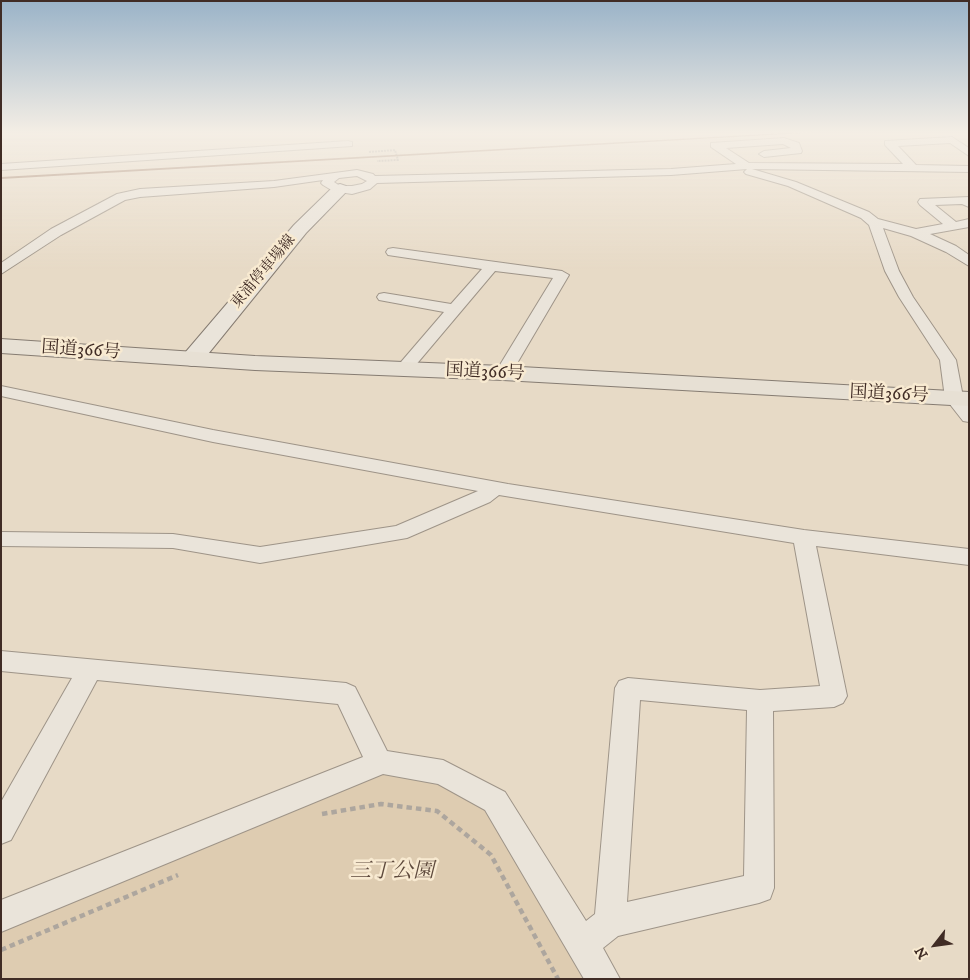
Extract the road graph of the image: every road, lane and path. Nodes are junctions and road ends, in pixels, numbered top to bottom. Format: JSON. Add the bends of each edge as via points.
{"nodes":[{"id":1,"x":351,"y":178,"type":"edge"},
{"id":2,"x":369,"y":178,"type":"edge"},
{"id":3,"x":457,"y":178,"type":"edge"},
{"id":4,"x":813,"y":178,"type":"edge"},
{"id":5,"x":373,"y":180,"type":"junction"},
{"id":6,"x":338,"y":182,"type":"junction"},
{"id":7,"x":969,"y":203,"type":"edge"},
{"id":8,"x":874,"y":222,"type":"junction"},
{"id":9,"x":969,"y":223,"type":"edge"},
{"id":10,"x":952,"y":225,"type":"junction"},
{"id":11,"x":916,"y":233,"type":"junction"},
{"id":12,"x":393,"y":252,"type":"dead end"},
{"id":13,"x":969,"y":262,"type":"edge"},
{"id":14,"x":492,"y":266,"type":"junction"},
{"id":15,"x":1,"y":270,"type":"edge"},
{"id":16,"x":384,"y":297,"type":"dead end"},
{"id":17,"x":454,"y":309,"type":"junction"},
{"id":18,"x":1,"y":346,"type":"edge"},
{"id":19,"x":192,"y":359,"type":"junction"},
{"id":20,"x":402,"y":369,"type":"junction"},
{"id":21,"x":503,"y":373,"type":"junction"},
{"id":22,"x":1,"y":391,"type":"edge"},
{"id":23,"x":961,"y":399,"type":"edge"},
{"id":24,"x":969,"y":417,"type":"edge"},
{"id":25,"x":497,"y":488,"type":"junction"},
{"id":26,"x":804,"y":537,"type":"junction"},
{"id":27,"x":1,"y":539,"type":"edge"},
{"id":28,"x":969,"y":557,"type":"edge"},
{"id":29,"x":1,"y":660,"type":"edge"},
{"id":30,"x":89,"y":671,"type":"junction"},
{"id":31,"x":760,"y":701,"type":"junction"},
{"id":32,"x":379,"y":763,"type":"junction"},
{"id":33,"x":318,"y":815,"type":"dead end"},
{"id":34,"x":1,"y":830,"type":"edge"},
{"id":35,"x":182,"y":873,"type":"dead end"},
{"id":36,"x":1,"y":916,"type":"edge"},
{"id":37,"x":610,"y":922,"type":"junction"},
{"id":38,"x":582,"y":944,"type":"junction"},
{"id":39,"x":1,"y":950,"type":"edge"},
{"id":40,"x":558,"y":979,"type":"edge"},
{"id":41,"x":603,"y":979,"type":"edge"}],
"edges":[{"from":1,"to":6,"type":"street"},
{"from":2,"to":5,"type":"street"},
{"from":3,"to":5,"type":"street"},
{"from":4,"to":8,"type":"street"},
{"from":5,"to":6,"type":"street","via":[[360,189]]},
{"from":6,"to":15,"type":"street","via":[[140,193],[121,197],[56,232]]},
{"from":6,"to":19,"type":"main road","name":"東浦停車場線"},
{"from":7,"to":10,"type":"street","via":[[965,200],[924,202]]},
{"from":8,"to":11,"type":"street"},
{"from":8,"to":23,"type":"street","via":[[892,271],[948,360]]},
{"from":9,"to":10,"type":"street"},
{"from":10,"to":11,"type":"street"},
{"from":11,"to":13,"type":"street","via":[[951,249]]},
{"from":12,"to":14,"type":"street"},
{"from":14,"to":17,"type":"street"},
{"from":14,"to":21,"type":"street","via":[[562,275]]},
{"from":16,"to":17,"type":"street"},
{"from":17,"to":20,"type":"street"},
{"from":18,"to":19,"type":"highway","name":"国道366号"},
{"from":19,"to":20,"type":"highway","name":"国道366号"},
{"from":20,"to":21,"type":"highway","name":"国道366号"},
{"from":21,"to":23,"type":"highway","name":"国道366号"},
{"from":22,"to":25,"type":"street","via":[[213,436]]},
{"from":23,"to":24,"type":"street"},
{"from":25,"to":26,"type":"street"},
{"from":25,"to":27,"type":"street","via":[[483,498],[400,533],[260,555],[172,541]]},
{"from":26,"to":28,"type":"street"},
{"from":26,"to":31,"type":"street","via":[[834,696]]},
{"from":29,"to":30,"type":"street"},
{"from":30,"to":32,"type":"street","via":[[346,694]]},
{"from":30,"to":34,"type":"street"},
{"from":31,"to":37,"type":"street","via":[[759,888]]},
{"from":31,"to":37,"type":"street","via":[[628,688]]},
{"from":32,"to":36,"type":"street"},
{"from":32,"to":38,"type":"street","via":[[443,772],[494,801]]},
{"from":33,"to":40,"type":"path","via":[[381,804],[437,812],[491,854]]},
{"from":35,"to":39,"type":"path"},
{"from":37,"to":38,"type":"street"},
{"from":38,"to":41,"type":"street"}]}
